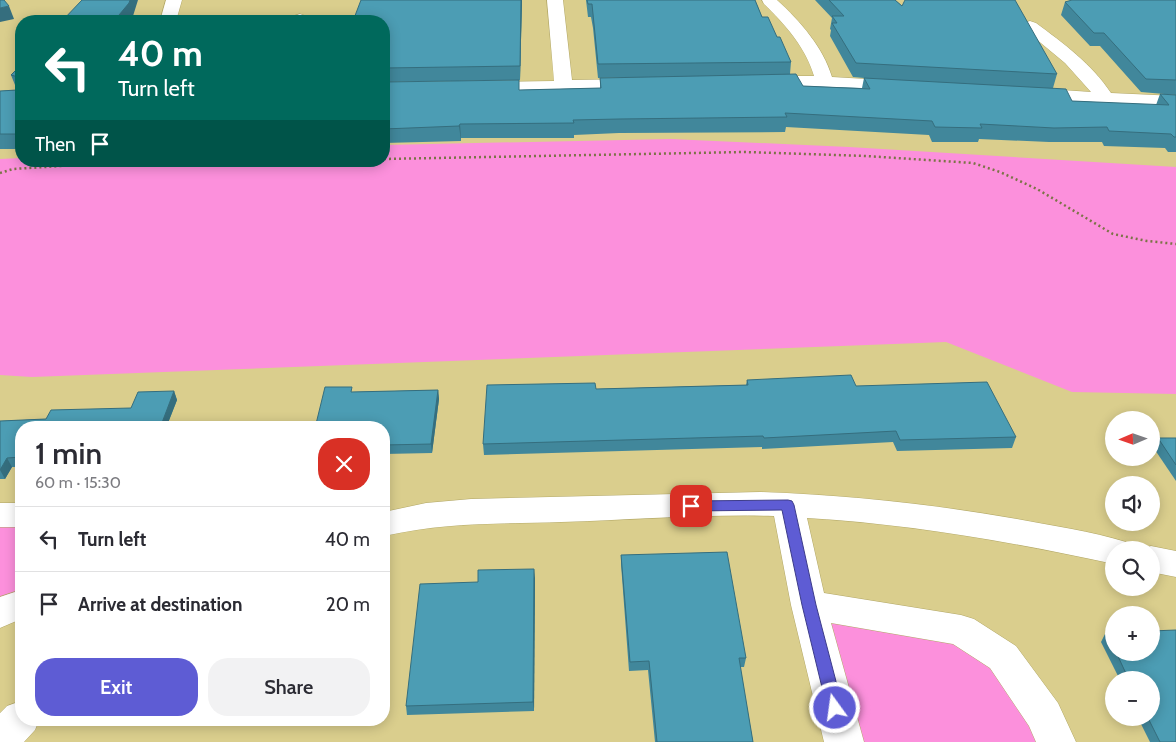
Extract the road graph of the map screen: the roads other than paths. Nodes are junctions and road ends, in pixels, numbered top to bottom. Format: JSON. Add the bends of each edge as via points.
{"nodes":[{"id":1,"x":174,"y":0,"type":"edge"},
{"id":2,"x":555,"y":0,"type":"edge"},
{"id":3,"x":770,"y":1,"type":"edge"},
{"id":4,"x":170,"y":15,"type":"edge"},
{"id":5,"x":1030,"y":26,"type":"edge"},
{"id":6,"x":743,"y":81,"type":"edge"},
{"id":7,"x":825,"y":82,"type":"junction"},
{"id":8,"x":660,"y":83,"type":"edge"},
{"id":9,"x":564,"y":86,"type":"junction"},
{"id":10,"x":915,"y":87,"type":"edge"},
{"id":11,"x":469,"y":88,"type":"edge"},
{"id":12,"x":1014,"y":92,"type":"edge"},
{"id":13,"x":1104,"y":97,"type":"junction"},
{"id":14,"x":1176,"y":102,"type":"edge"},
{"id":15,"x":788,"y":505,"type":"junction"},
{"id":16,"x":0,"y":515,"type":"edge"},
{"id":17,"x":15,"y":515,"type":"edge"},
{"id":18,"x":390,"y":522,"type":"edge"},
{"id":19,"x":1105,"y":549,"type":"edge"},
{"id":20,"x":1160,"y":561,"type":"edge"},
{"id":21,"x":1176,"y":564,"type":"edge"},
{"id":22,"x":809,"y":605,"type":"junction"},
{"id":23,"x":15,"y":607,"type":"edge"},
{"id":24,"x":0,"y":613,"type":"edge"},
{"id":25,"x":15,"y":724,"type":"edge"},
{"id":26,"x":0,"y":740,"type":"edge"},
{"id":27,"x":844,"y":742,"type":"edge"},
{"id":28,"x":1056,"y":742,"type":"edge"}],
"edges":[{"from":1,"to":4,"type":"street"},
{"from":2,"to":9,"type":"street"},
{"from":3,"to":7,"type":"street","via":[[785,14],[822,68]]},
{"from":5,"to":13,"type":"street","via":[[1098,86]]},
{"from":6,"to":7,"type":"street"},
{"from":7,"to":10,"type":"street"},
{"from":8,"to":9,"type":"street"},
{"from":9,"to":11,"type":"street"},
{"from":12,"to":13,"type":"street"},
{"from":13,"to":14,"type":"street"},
{"from":15,"to":18,"type":"street","via":[[458,513]]},
{"from":15,"to":19,"type":"street","via":[[908,515]]},
{"from":15,"to":22,"type":"street"},
{"from":16,"to":17,"type":"street"},
{"from":20,"to":21,"type":"street"},
{"from":22,"to":27,"type":"street"},
{"from":22,"to":28,"type":"street","via":[[961,630],[1003,656],[1044,715]]},
{"from":23,"to":24,"type":"street"},
{"from":25,"to":26,"type":"street"}]}
